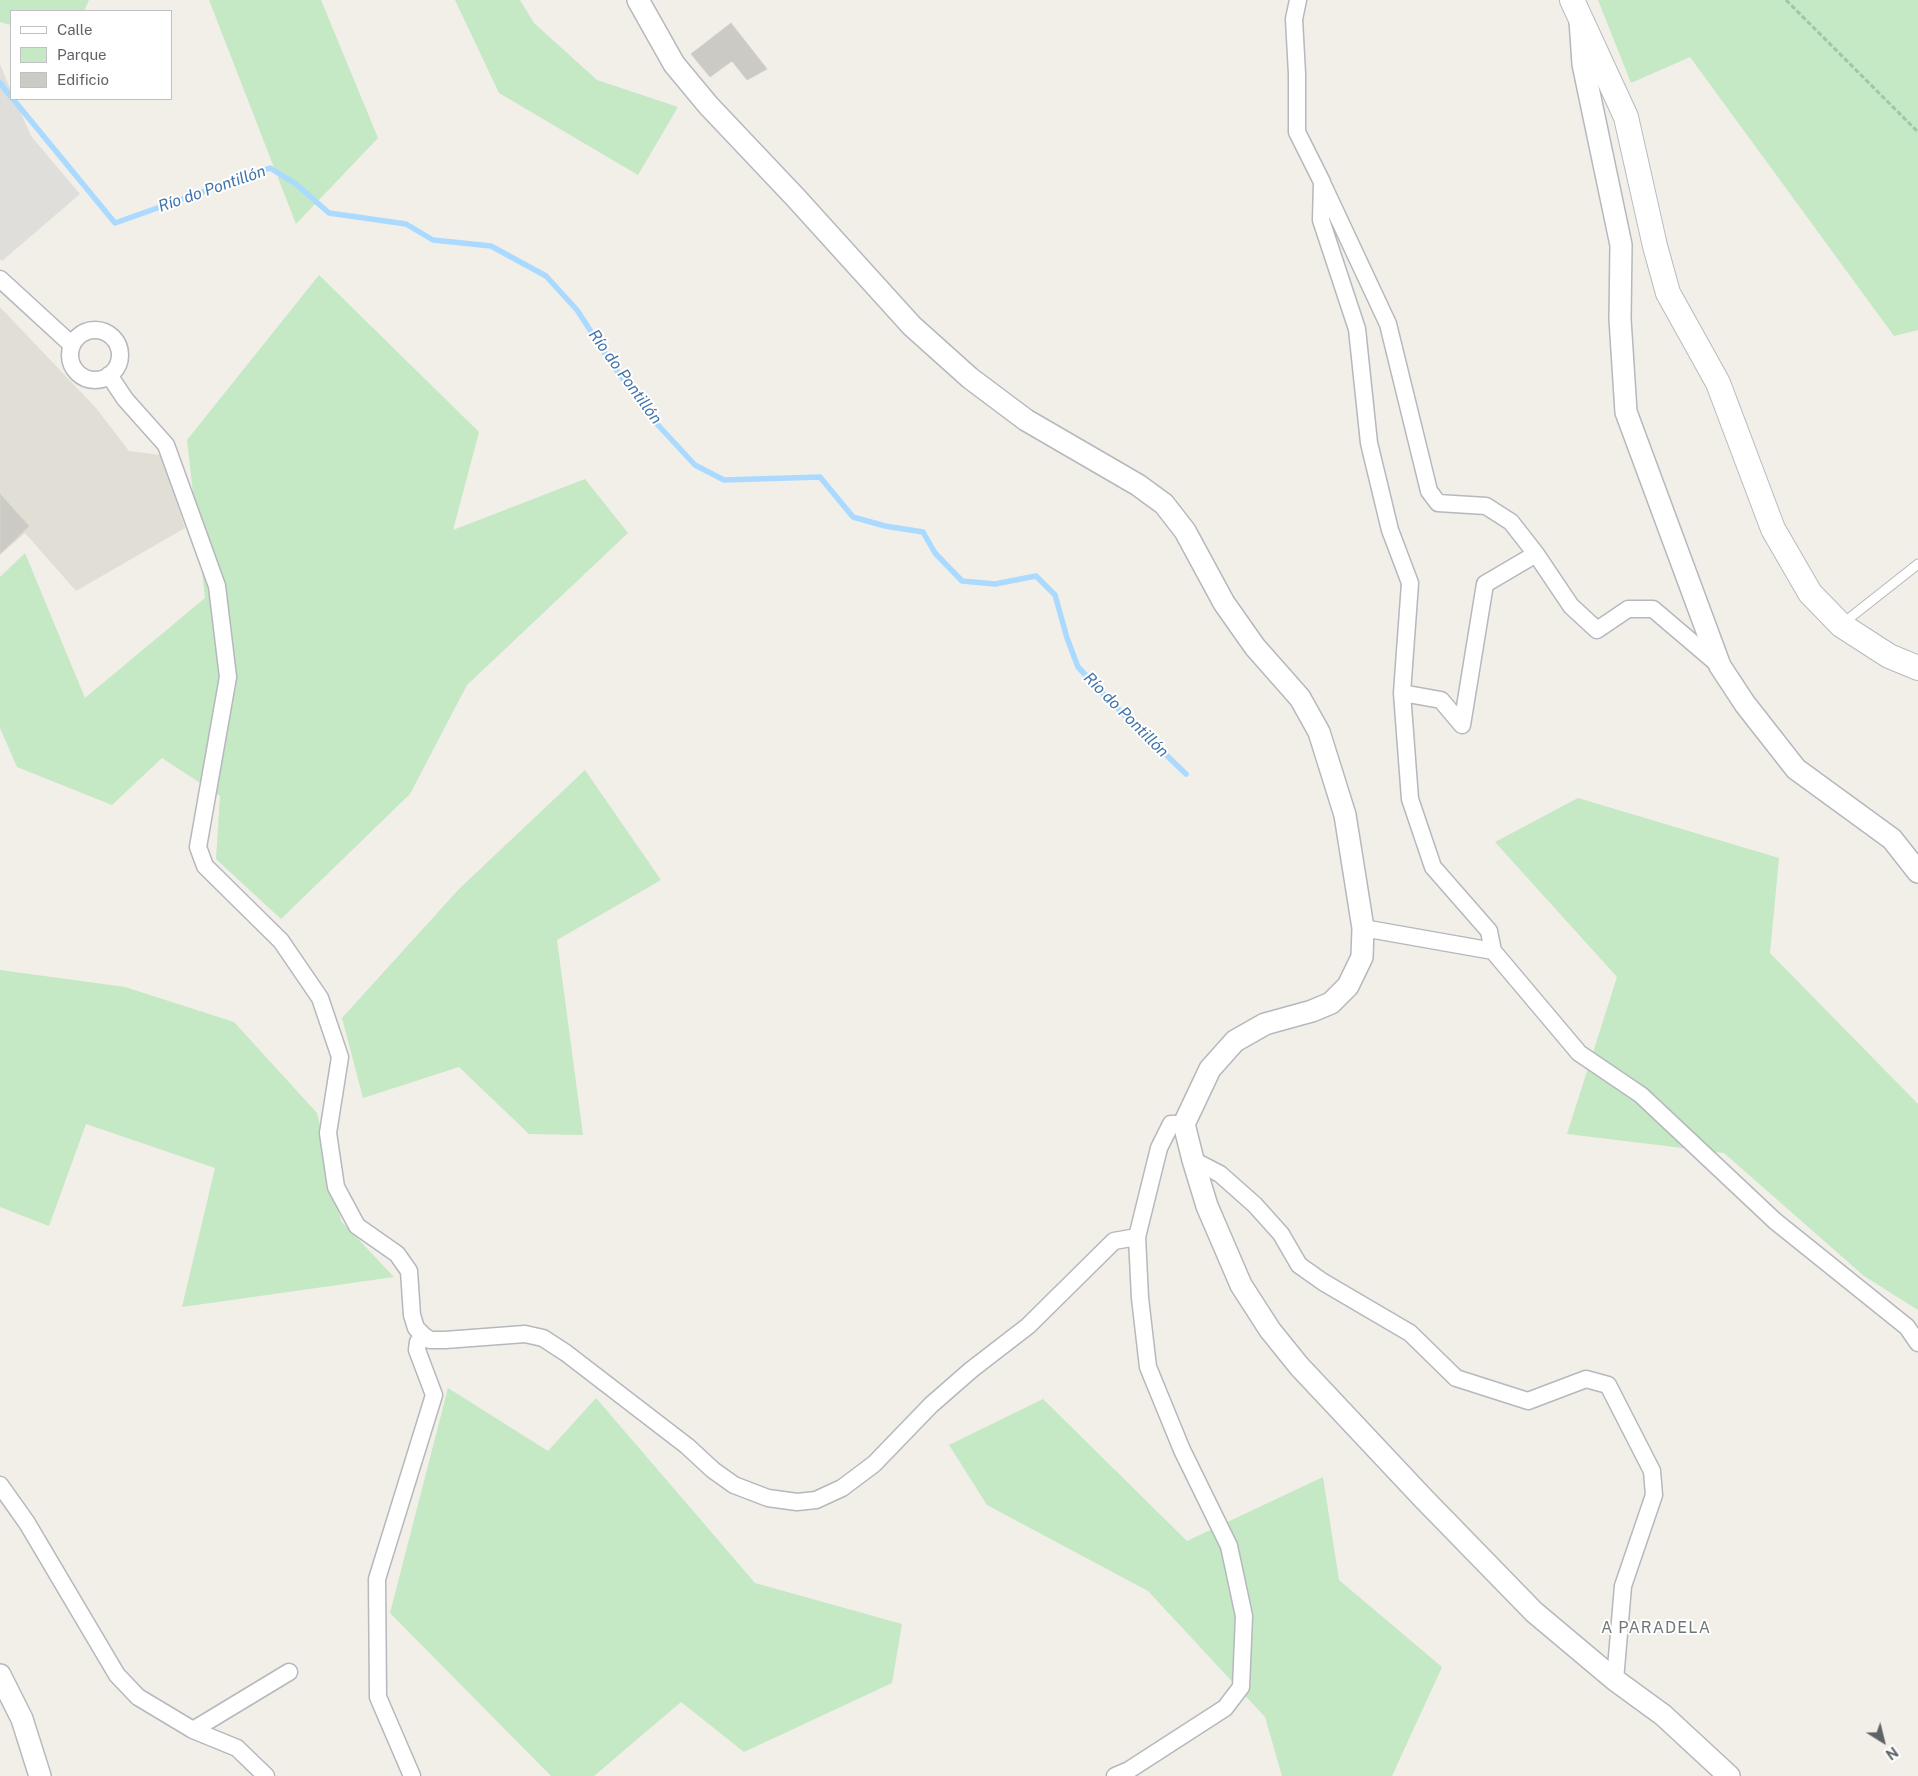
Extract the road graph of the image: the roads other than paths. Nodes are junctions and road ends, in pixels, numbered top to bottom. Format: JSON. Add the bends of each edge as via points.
{"nodes":[{"id":1,"x":638,"y":0,"type":"edge"},
{"id":2,"x":1298,"y":0,"type":"edge"},
{"id":3,"x":1576,"y":10,"type":"edge"},
{"id":4,"x":1322,"y":182,"type":"junction"},
{"id":5,"x":0,"y":279,"type":"edge"},
{"id":6,"x":72,"y":345,"type":"junction"},
{"id":7,"x":109,"y":375,"type":"junction"},
{"id":8,"x":1536,"y":554,"type":"junction"},
{"id":9,"x":1918,"y":564,"type":"edge"},
{"id":10,"x":1840,"y":625,"type":"junction"},
{"id":11,"x":1720,"y":666,"type":"junction"},
{"id":12,"x":1918,"y":668,"type":"edge"},
{"id":13,"x":1402,"y":693,"type":"junction"},
{"id":14,"x":1918,"y":872,"type":"edge"},
{"id":15,"x":1364,"y":928,"type":"junction"},
{"id":16,"x":1493,"y":951,"type":"junction"},
{"id":17,"x":1184,"y":1124,"type":"junction"},
{"id":18,"x":1193,"y":1160,"type":"junction"},
{"id":19,"x":1137,"y":1237,"type":"junction"},
{"id":20,"x":424,"y":1336,"type":"junction"},
{"id":21,"x":1918,"y":1343,"type":"edge"},
{"id":22,"x":0,"y":1485,"type":"edge"},
{"id":23,"x":289,"y":1672,"type":"dead end"},
{"id":24,"x":0,"y":1676,"type":"edge"},
{"id":25,"x":1615,"y":1680,"type":"junction"},
{"id":26,"x":193,"y":1730,"type":"junction"},
{"id":27,"x":40,"y":1776,"type":"edge"},
{"id":28,"x":266,"y":1776,"type":"edge"},
{"id":29,"x":412,"y":1776,"type":"edge"},
{"id":30,"x":1115,"y":1776,"type":"edge"},
{"id":31,"x":1729,"y":1776,"type":"edge"}],
"edges":[{"from":1,"to":15,"type":"street","via":[[674,64],[708,105],[912,326],[970,378],[1026,420],[1138,485],[1164,504],[1185,531],[1224,603],[1255,647],[1300,698],[1319,732],[1345,815]]},
{"from":2,"to":4,"type":"street","via":[[1294,19],[1297,132]]},
{"from":3,"to":10,"type":"main road","via":[[1626,117],[1668,293],[1718,383],[1773,529],[1810,593]]},
{"from":3,"to":11,"type":"street","via":[[1583,64],[1621,245],[1620,319],[1626,412]]},
{"from":4,"to":8,"type":"street","via":[[1388,324],[1429,491],[1438,503],[1486,506],[1512,522]]},
{"from":4,"to":13,"type":"street","via":[[1321,220],[1356,329],[1369,443],[1390,530],[1410,583]]},
{"from":5,"to":6,"type":"street"},
{"from":6,"to":7,"type":"street","via":[[71,361],[79,374],[94,380]]},
{"from":6,"to":7,"type":"street","via":[[82,333],[90,330],[107,333],[118,345],[120,354]]},
{"from":7,"to":20,"type":"street","via":[[125,399],[166,445],[217,586],[228,677],[198,846],[206,866],[280,941],[320,998],[340,1057],[328,1133],[336,1188],[357,1226],[397,1254],[409,1271],[412,1315],[416,1328]]},
{"from":8,"to":11,"type":"street","via":[[1571,606],[1597,630],[1628,609],[1653,609]]},
{"from":8,"to":13,"type":"street","via":[[1485,584],[1462,725],[1442,700]]},
{"from":9,"to":10,"type":"lane"},
{"from":10,"to":12,"type":"main road","via":[[1889,656]]},
{"from":11,"to":14,"type":"street","via":[[1796,769],[1892,840]]},
{"from":13,"to":16,"type":"street","via":[[1410,799],[1434,867],[1489,931]]},
{"from":15,"to":16,"type":"street"},
{"from":15,"to":17,"type":"street","via":[[1362,957],[1348,986],[1331,1003],[1265,1024],[1235,1040],[1210,1069]]},
{"from":16,"to":21,"type":"street","via":[[1579,1053],[1642,1095],[1774,1221],[1907,1327]]},
{"from":17,"to":18,"type":"street"},
{"from":17,"to":19,"type":"street","via":[[1171,1124],[1159,1148]]},
{"from":18,"to":25,"type":"street","via":[[1207,1206],[1241,1285],[1270,1330],[1299,1366],[1534,1612]]},
{"from":18,"to":25,"type":"street","via":[[1220,1174],[1255,1205],[1281,1234],[1299,1264],[1323,1282],[1410,1333],[1456,1378],[1528,1401],[1586,1380],[1608,1385],[1652,1471],[1654,1495],[1623,1586]]},
{"from":19,"to":20,"type":"street","via":[[1114,1241],[1028,1326],[931,1405],[874,1464],[842,1488],[816,1500],[797,1502],[768,1498],[734,1485],[543,1338],[525,1334],[430,1340]]},
{"from":19,"to":30,"type":"street","via":[[1148,1367],[1182,1450],[1230,1546],[1244,1616],[1241,1687],[1225,1708],[1130,1770]]},
{"from":20,"to":29,"type":"street","via":[[418,1342],[417,1350],[434,1395],[377,1579],[378,1697]]},
{"from":22,"to":26,"type":"street","via":[[27,1523],[117,1674],[138,1697]]},
{"from":23,"to":26,"type":"street"},
{"from":24,"to":27,"type":"street","via":[[22,1720]]},
{"from":25,"to":31,"type":"street","via":[[1663,1715]]},
{"from":26,"to":28,"type":"street","via":[[237,1748]]}]}
